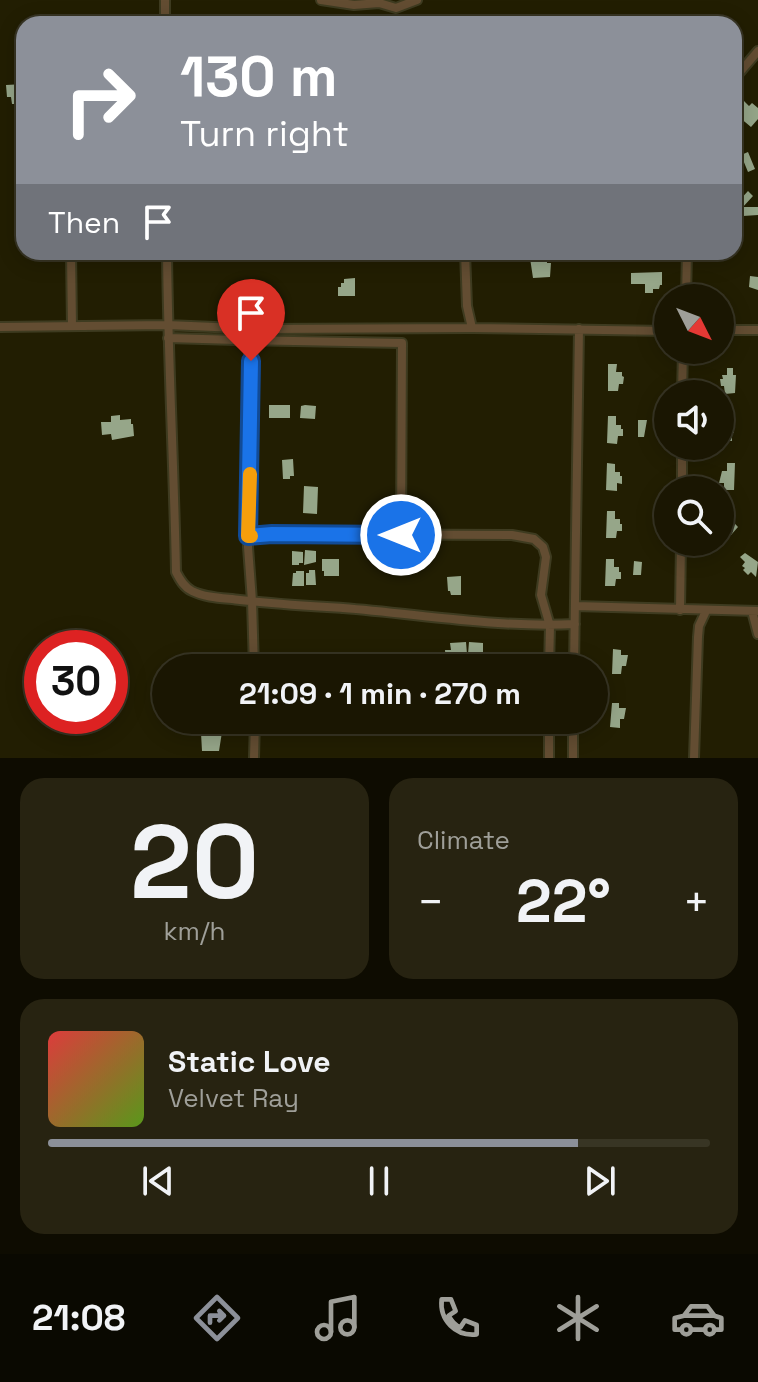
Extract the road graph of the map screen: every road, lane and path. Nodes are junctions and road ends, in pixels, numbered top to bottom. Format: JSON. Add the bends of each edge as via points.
{"nodes":[{"id":1,"x":321,"y":0,"type":"edge"},
{"id":2,"x":417,"y":0,"type":"edge"},
{"id":3,"x":388,"y":2,"type":"edge"},
{"id":4,"x":758,"y":51,"type":"edge"},
{"id":5,"x":742,"y":70,"type":"edge"},
{"id":6,"x":71,"y":260,"type":"edge"},
{"id":7,"x":167,"y":260,"type":"edge"},
{"id":8,"x":465,"y":260,"type":"edge"},
{"id":9,"x":687,"y":260,"type":"edge"},
{"id":10,"x":686,"y":284,"type":"edge"},
{"id":11,"x":167,"y":325,"type":"junction"},
{"id":12,"x":72,"y":326,"type":"junction"},
{"id":13,"x":0,"y":327,"type":"edge"},
{"id":14,"x":472,"y":328,"type":"junction"},
{"id":15,"x":579,"y":329,"type":"junction"},
{"id":16,"x":734,"y":330,"type":"edge"},
{"id":17,"x":758,"y":330,"type":"edge"},
{"id":18,"x":654,"y":331,"type":"edge"},
{"id":19,"x":168,"y":338,"type":"junction"},
{"id":20,"x":237,"y":340,"type":"junction"},
{"id":21,"x":401,"y":535,"type":"junction"},
{"id":22,"x":248,"y":536,"type":"junction"},
{"id":23,"x":681,"y":556,"type":"edge"},
{"id":24,"x":252,"y":601,"type":"junction"},
{"id":25,"x":575,"y":606,"type":"junction"},
{"id":26,"x":680,"y":610,"type":"junction"},
{"id":27,"x":706,"y":611,"type":"junction"},
{"id":28,"x":755,"y":611,"type":"edge"},
{"id":29,"x":575,"y":624,"type":"junction"},
{"id":30,"x":550,"y":626,"type":"junction"},
{"id":31,"x":758,"y":634,"type":"edge"},
{"id":32,"x":254,"y":654,"type":"edge"},
{"id":33,"x":549,"y":654,"type":"edge"},
{"id":34,"x":574,"y":654,"type":"edge"},
{"id":35,"x":255,"y":734,"type":"edge"},
{"id":36,"x":549,"y":734,"type":"edge"},
{"id":37,"x":573,"y":734,"type":"edge"},
{"id":38,"x":256,"y":755,"type":"edge"},
{"id":39,"x":548,"y":757,"type":"edge"},
{"id":40,"x":573,"y":758,"type":"edge"},
{"id":41,"x":694,"y":758,"type":"edge"}],
"edges":[{"from":1,"to":3,"type":"street","via":[[354,5]]},
{"from":2,"to":3,"type":"street","via":[[396,8]]},
{"from":4,"to":5,"type":"street"},
{"from":6,"to":12,"type":"street"},
{"from":7,"to":11,"type":"street"},
{"from":8,"to":14,"type":"street"},
{"from":9,"to":10,"type":"street"},
{"from":11,"to":12,"type":"street"},
{"from":11,"to":14,"type":"street"},
{"from":11,"to":19,"type":"street"},
{"from":12,"to":13,"type":"street"},
{"from":14,"to":15,"type":"street"},
{"from":15,"to":18,"type":"street"},
{"from":15,"to":25,"type":"street"},
{"from":16,"to":17,"type":"street"},
{"from":19,"to":20,"type":"street"},
{"from":19,"to":24,"type":"street","via":[[176,572],[191,590]]},
{"from":20,"to":21,"type":"street","via":[[402,343]]},
{"from":20,"to":22,"type":"street","via":[[248,347],[251,361]]},
{"from":21,"to":22,"type":"street"},
{"from":21,"to":30,"type":"street","via":[[534,539],[546,557],[541,595]]},
{"from":22,"to":24,"type":"street"},
{"from":23,"to":26,"type":"street"},
{"from":24,"to":30,"type":"street"},
{"from":24,"to":32,"type":"street"},
{"from":25,"to":26,"type":"street"},
{"from":25,"to":29,"type":"street"},
{"from":26,"to":27,"type":"street"},
{"from":27,"to":28,"type":"street"},
{"from":27,"to":41,"type":"street","via":[[698,637]]},
{"from":28,"to":31,"type":"street"},
{"from":29,"to":30,"type":"street"},
{"from":29,"to":34,"type":"street"},
{"from":30,"to":33,"type":"street"},
{"from":35,"to":38,"type":"street"},
{"from":36,"to":39,"type":"street"},
{"from":37,"to":40,"type":"street"}]}
